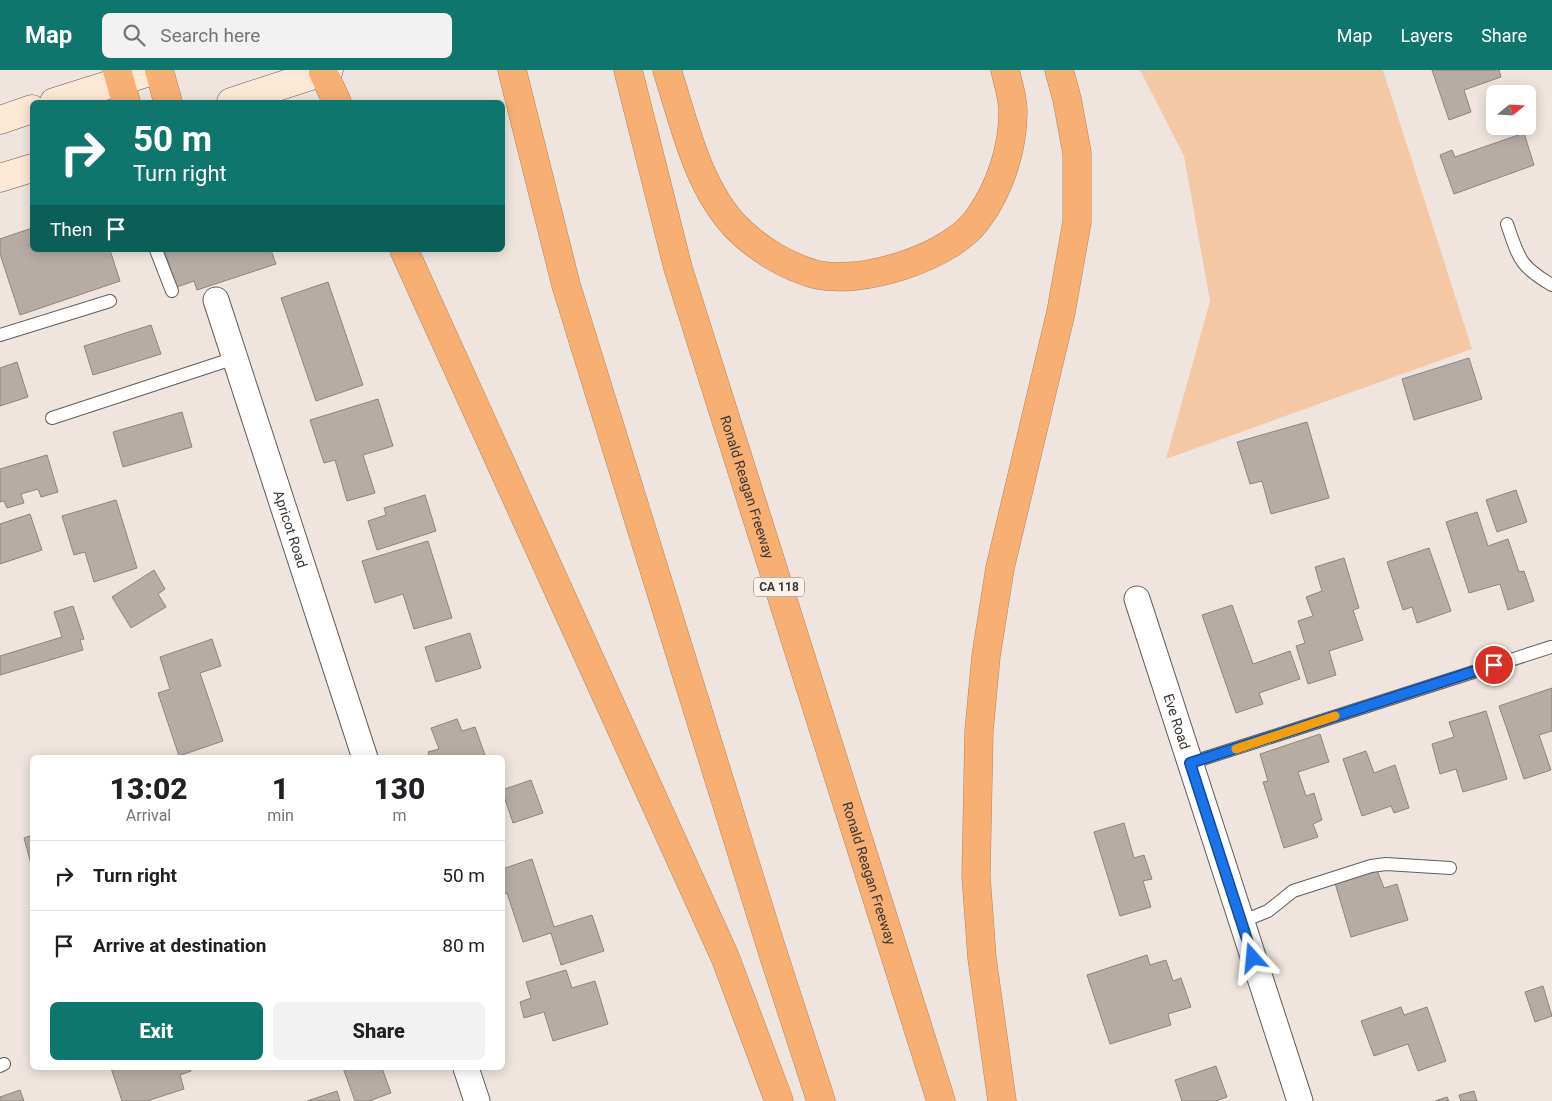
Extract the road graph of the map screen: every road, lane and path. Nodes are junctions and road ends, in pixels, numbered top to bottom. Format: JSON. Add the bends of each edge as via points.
{"nodes":[{"id":1,"x":157,"y":70,"type":"edge"},
{"id":2,"x":628,"y":70,"type":"edge"},
{"id":3,"x":667,"y":70,"type":"edge"},
{"id":4,"x":1005,"y":70,"type":"edge"},
{"id":5,"x":1059,"y":70,"type":"edge"},
{"id":6,"x":326,"y":71,"type":"edge"},
{"id":7,"x":514,"y":80,"type":"edge"},
{"id":8,"x":121,"y":85,"type":"edge"},
{"id":9,"x":62,"y":100,"type":"edge"},
{"id":10,"x":167,"y":100,"type":"edge"},
{"id":11,"x":237,"y":100,"type":"edge"},
{"id":12,"x":336,"y":100,"type":"edge"},
{"id":13,"x":30,"y":110,"type":"edge"},
{"id":14,"x":0,"y":120,"type":"edge"},
{"id":15,"x":30,"y":169,"type":"edge"},
{"id":16,"x":0,"y":178,"type":"edge"},
{"id":17,"x":1507,"y":224,"type":"dead end"},
{"id":18,"x":157,"y":252,"type":"edge"},
{"id":19,"x":405,"y":252,"type":"edge"},
{"id":20,"x":1552,"y":285,"type":"edge"},
{"id":21,"x":172,"y":291,"type":"dead end"},
{"id":22,"x":216,"y":300,"type":"dead end"},
{"id":23,"x":110,"y":301,"type":"dead end"},
{"id":24,"x":0,"y":335,"type":"edge"},
{"id":25,"x":234,"y":358,"type":"junction"},
{"id":26,"x":52,"y":418,"type":"dead end"},
{"id":27,"x":1137,"y":599,"type":"dead end"},
{"id":28,"x":1551,"y":647,"type":"dead end"},
{"id":29,"x":364,"y":755,"type":"edge"},
{"id":30,"x":1190,"y":763,"type":"junction"},
{"id":31,"x":1450,"y":868,"type":"dead end"},
{"id":32,"x":1241,"y":922,"type":"junction"},
{"id":33,"x":467,"y":1070,"type":"edge"},
{"id":34,"x":477,"y":1101,"type":"edge"},
{"id":35,"x":779,"y":1101,"type":"edge"},
{"id":36,"x":821,"y":1101,"type":"edge"},
{"id":37,"x":941,"y":1101,"type":"edge"},
{"id":38,"x":1002,"y":1101,"type":"edge"},
{"id":39,"x":1300,"y":1101,"type":"edge"}],
"edges":[{"from":1,"to":8,"type":"main road"},
{"from":1,"to":10,"type":"highway"},
{"from":2,"to":37,"type":"highway","name":"Ronald Reagan Freeway","number":"CA 118","via":[[678,268]]},
{"from":3,"to":4,"type":"highway","via":[[698,163],[716,199],[737,228],[777,259],[816,274],[853,276],[888,271],[922,259],[954,242],[977,221],[997,185],[1010,151],[1013,109]]},
{"from":5,"to":38,"type":"highway","via":[[1077,153],[1077,222],[1061,312],[1000,568],[986,656],[979,731],[976,876],[982,958]]},
{"from":6,"to":11,"type":"main road"},
{"from":6,"to":12,"type":"highway"},
{"from":7,"to":36,"type":"highway","via":[[566,285]]},
{"from":8,"to":9,"type":"main road"},
{"from":13,"to":14,"type":"main road"},
{"from":15,"to":16,"type":"main road"},
{"from":17,"to":20,"type":"lane","via":[[1519,256],[1530,273]]},
{"from":18,"to":21,"type":"lane"},
{"from":19,"to":35,"type":"highway","via":[[725,958]]},
{"from":22,"to":25,"type":"street","name":"Apricot Road"},
{"from":23,"to":24,"type":"lane"},
{"from":25,"to":26,"type":"lane"},
{"from":25,"to":29,"type":"street","name":"Apricot Road"},
{"from":27,"to":30,"type":"street","name":"Eve Road"},
{"from":28,"to":30,"type":"lane"},
{"from":30,"to":32,"type":"street","name":"Eve Road"},
{"from":31,"to":32,"type":"lane","via":[[1371,866],[1293,891],[1268,911]]},
{"from":32,"to":39,"type":"street","name":"Eve Road"},
{"from":33,"to":34,"type":"street"}]}
